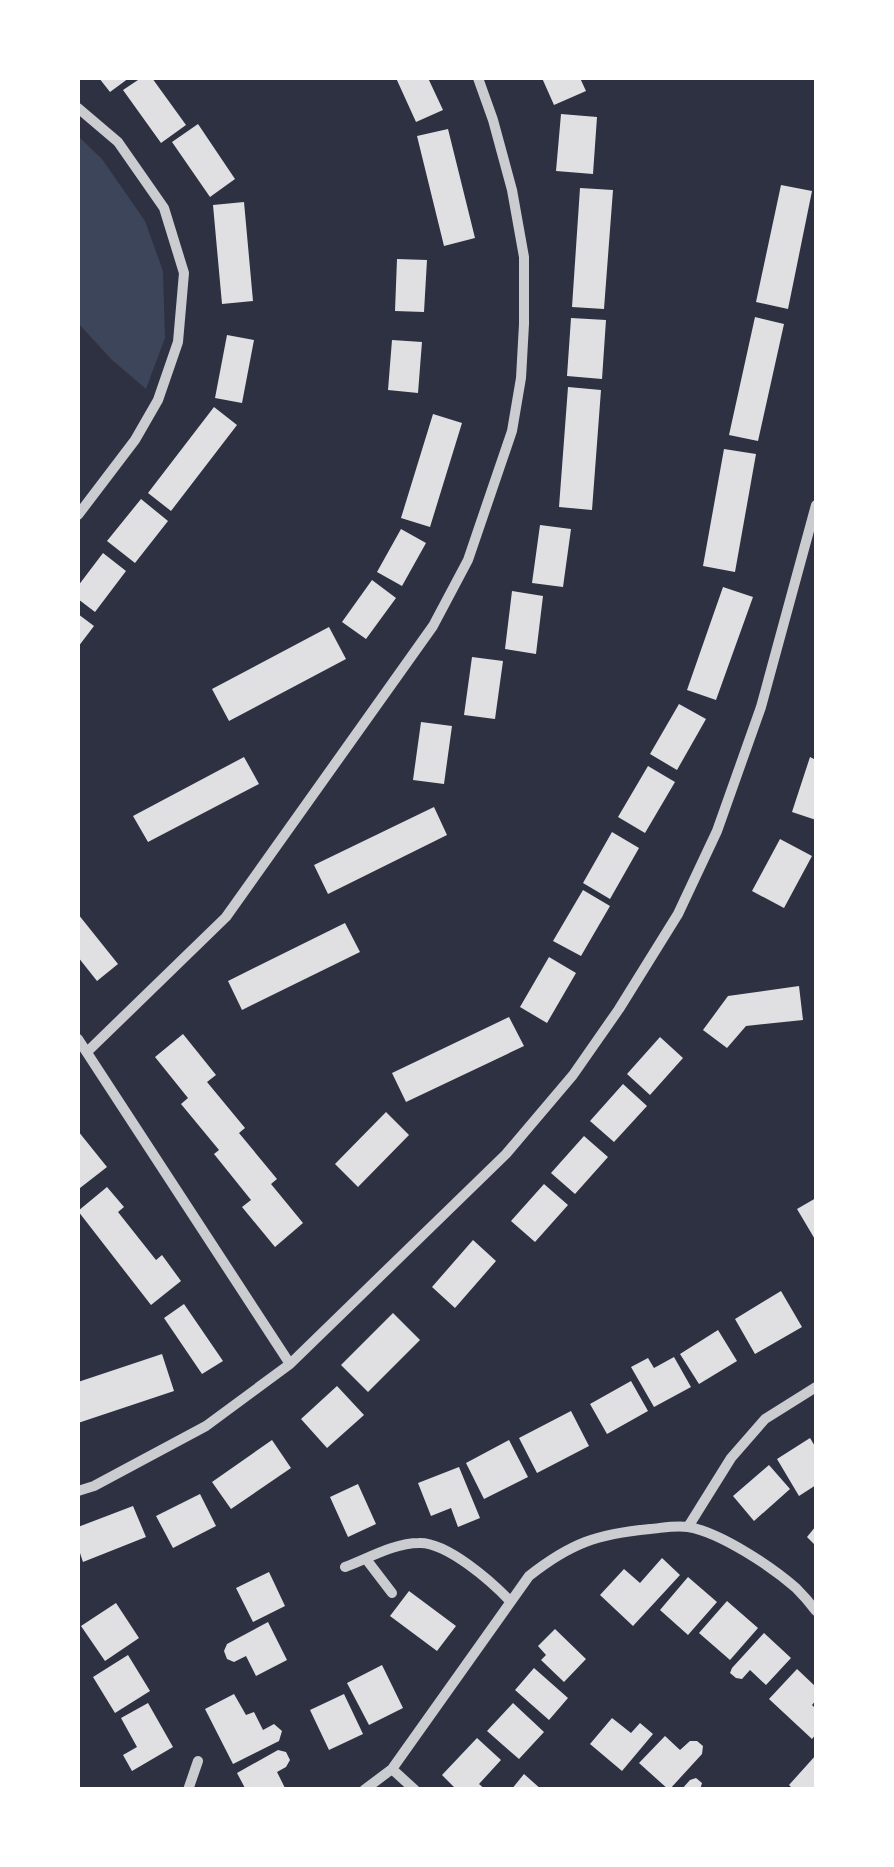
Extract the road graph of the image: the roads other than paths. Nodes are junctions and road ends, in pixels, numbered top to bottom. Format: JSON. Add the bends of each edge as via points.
{"nodes":[{"id":1,"x":478,"y":78,"type":"edge"},
{"id":2,"x":78,"y":108,"type":"edge"},
{"id":3,"x":816,"y":504,"type":"edge"},
{"id":4,"x":78,"y":515,"type":"edge"},
{"id":5,"x":78,"y":1038,"type":"edge"},
{"id":6,"x":88,"y":1052,"type":"junction"},
{"id":7,"x":290,"y":1364,"type":"junction"},
{"id":8,"x":816,"y":1387,"type":"edge"},
{"id":9,"x":78,"y":1491,"type":"edge"},
{"id":10,"x":688,"y":1527,"type":"junction"},
{"id":11,"x":366,"y":1560,"type":"junction"},
{"id":12,"x":346,"y":1567,"type":"dead end"},
{"id":13,"x":392,"y":1593,"type":"dead end"},
{"id":14,"x":510,"y":1601,"type":"junction"},
{"id":15,"x":816,"y":1611,"type":"edge"},
{"id":16,"x":198,"y":1760,"type":"dead end"},
{"id":17,"x":392,"y":1769,"type":"junction"},
{"id":18,"x":188,"y":1790,"type":"edge"},
{"id":19,"x":364,"y":1790,"type":"edge"},
{"id":20,"x":415,"y":1790,"type":"edge"}],
"edges":[{"from":1,"to":6,"type":"street","via":[[512,190],[524,258],[524,324],[512,431],[468,560],[433,626],[226,917]]},
{"from":2,"to":4,"type":"street","via":[[118,142],[164,208],[184,273],[178,342],[158,400]]},
{"from":3,"to":7,"type":"street","via":[[761,706],[717,831],[678,914],[573,1074],[506,1154]]},
{"from":5,"to":6,"type":"street"},
{"from":6,"to":7,"type":"street"},
{"from":7,"to":9,"type":"street","via":[[206,1426]]},
{"from":8,"to":10,"type":"street","via":[[766,1419]]},
{"from":10,"to":14,"type":"street","via":[[592,1538],[548,1561]]},
{"from":10,"to":15,"type":"street","via":[[759,1561]]},
{"from":11,"to":12,"type":"street"},
{"from":11,"to":13,"type":"street"},
{"from":11,"to":14,"type":"street","via":[[423,1542],[456,1556]]},
{"from":14,"to":17,"type":"street"},
{"from":16,"to":18,"type":"street"},
{"from":17,"to":19,"type":"street"},
{"from":17,"to":20,"type":"street"}]}
